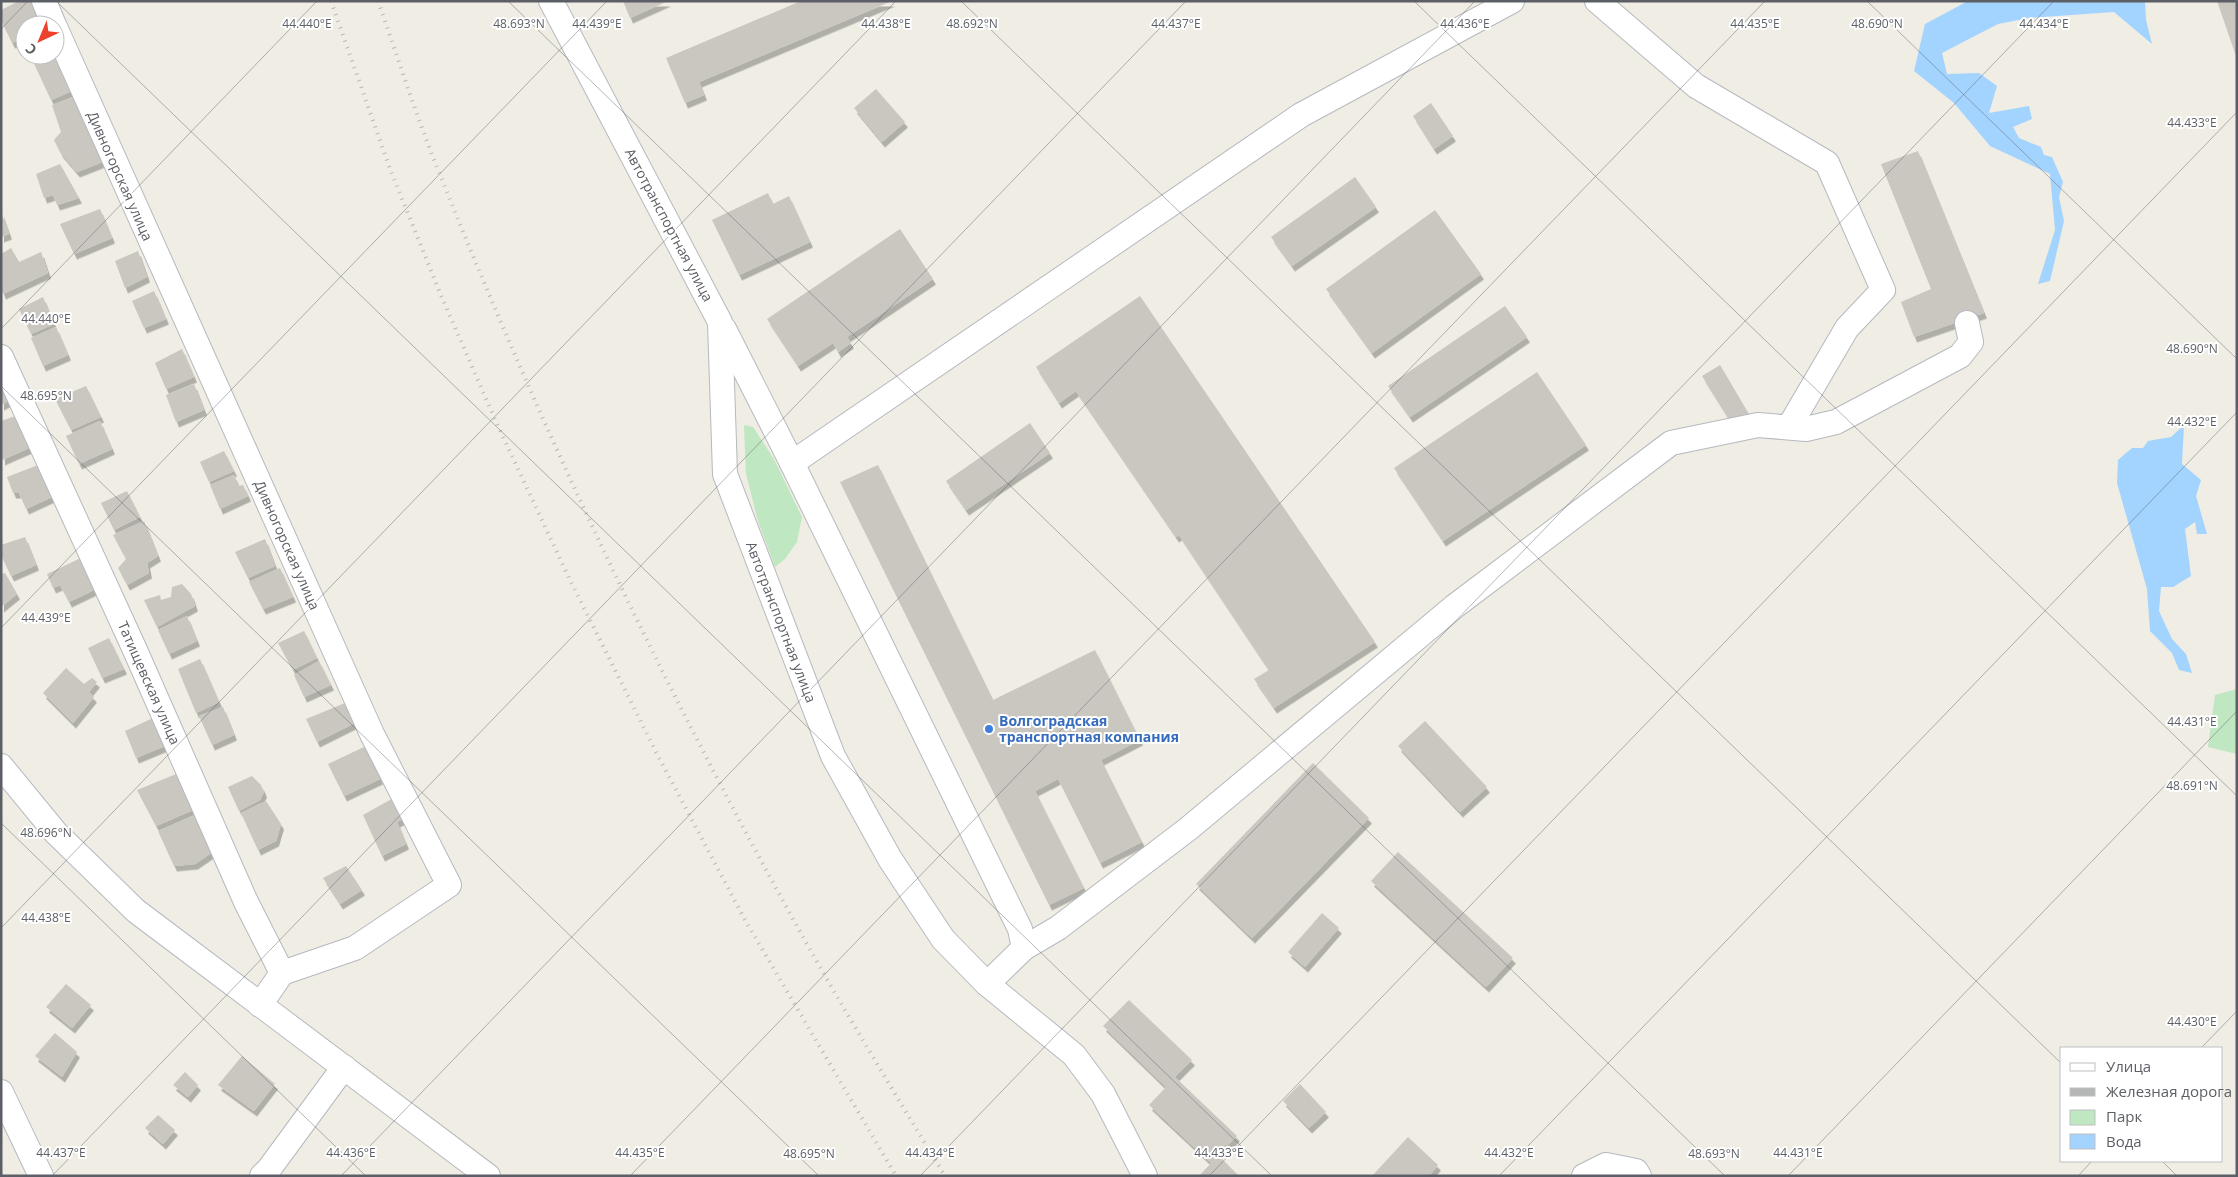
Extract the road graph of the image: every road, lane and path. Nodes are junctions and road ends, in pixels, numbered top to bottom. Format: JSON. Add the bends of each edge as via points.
{"nodes":[{"id":1,"x":44,"y":1,"type":"edge"},
{"id":2,"x":551,"y":1,"type":"edge"},
{"id":3,"x":1512,"y":1,"type":"edge"},
{"id":4,"x":1597,"y":1,"type":"edge"},
{"id":5,"x":50,"y":15,"type":"edge"},
{"id":6,"x":65,"y":50,"type":"edge"},
{"id":7,"x":720,"y":322,"type":"junction"},
{"id":8,"x":1967,"y":323,"type":"dead end"},
{"id":9,"x":1,"y":357,"type":"edge"},
{"id":10,"x":1789,"y":427,"type":"junction"},
{"id":11,"x":792,"y":463,"type":"junction"},
{"id":12,"x":1,"y":766,"type":"edge"},
{"id":13,"x":1024,"y":948,"type":"junction"},
{"id":14,"x":282,"y":973,"type":"junction"},
{"id":15,"x":987,"y":984,"type":"junction"},
{"id":16,"x":260,"y":1005,"type":"junction"},
{"id":17,"x":344,"y":1067,"type":"junction"},
{"id":18,"x":1,"y":1092,"type":"edge"},
{"id":19,"x":41,"y":1176,"type":"edge"},
{"id":20,"x":262,"y":1176,"type":"edge"},
{"id":21,"x":488,"y":1176,"type":"edge"},
{"id":22,"x":1145,"y":1176,"type":"edge"},
{"id":23,"x":1584,"y":1176,"type":"edge"},
{"id":24,"x":1639,"y":1176,"type":"edge"}],
"edges":[{"from":1,"to":5,"type":"street","name":"Дивногорская улица"},
{"from":2,"to":7,"type":"street","name":"Автотранспортная улица"},
{"from":3,"to":11,"type":"street","via":[[1301,115]]},
{"from":4,"to":10,"type":"street","via":[[1696,86],[1827,164],[1883,290],[1847,328]]},
{"from":6,"to":14,"type":"street","name":"Дивногорская улица","via":[[372,734],[449,885],[355,948]]},
{"from":7,"to":11,"type":"street"},
{"from":7,"to":15,"type":"street","name":"Автотранспортная улица","via":[[725,474],[834,756],[890,859],[938,931]]},
{"from":8,"to":10,"type":"street","via":[[1970,342],[1960,356],[1836,422],[1806,429]]},
{"from":9,"to":14,"type":"street","name":"Татищевская улица","via":[[246,902]]},
{"from":10,"to":13,"type":"street","via":[[1758,425],[1671,443],[1455,606],[1188,830],[1058,928]]},
{"from":11,"to":13,"type":"street","via":[[1020,929]]},
{"from":12,"to":16,"type":"street","via":[[56,833],[136,911]]},
{"from":13,"to":15,"type":"street"},
{"from":14,"to":16,"type":"street"},
{"from":15,"to":22,"type":"street","name":"Автотранспортная улица","via":[[1074,1056],[1103,1094]]},
{"from":16,"to":17,"type":"street"},
{"from":17,"to":20,"type":"street"},
{"from":17,"to":21,"type":"street"},
{"from":18,"to":19,"type":"street"},
{"from":23,"to":24,"type":"street","via":[[1606,1164],[1636,1171]]}]}
